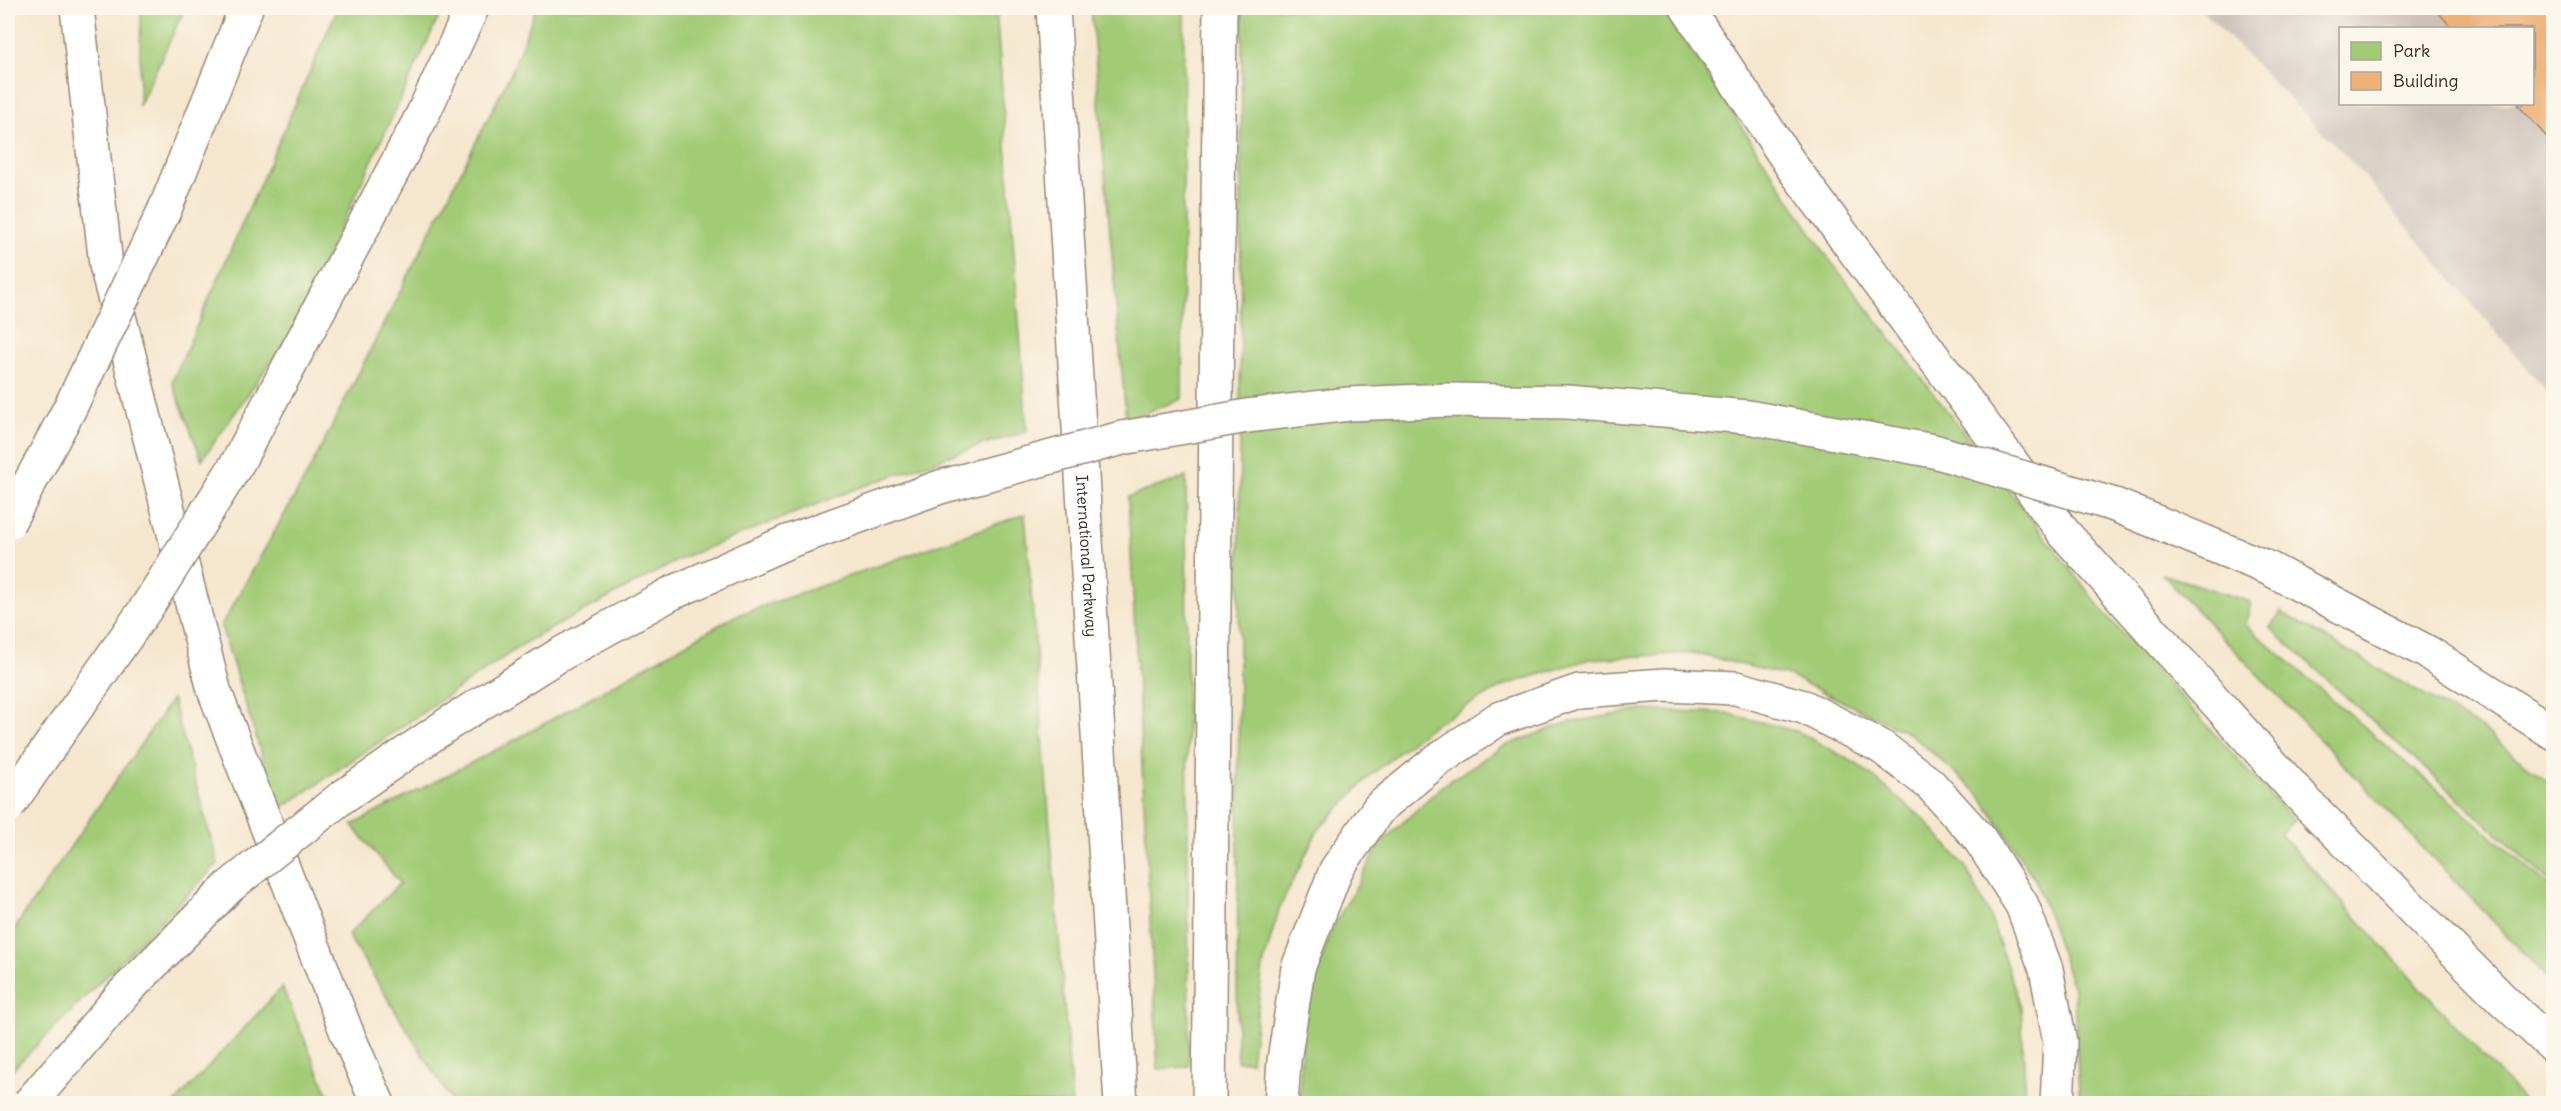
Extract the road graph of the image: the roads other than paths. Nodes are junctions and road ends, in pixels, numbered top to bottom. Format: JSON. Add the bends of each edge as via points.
{"nodes":[{"id":1,"x":77,"y":8,"type":"edge"},
{"id":2,"x":246,"y":8,"type":"edge"},
{"id":3,"x":472,"y":8,"type":"edge"},
{"id":4,"x":1053,"y":8,"type":"edge"},
{"id":5,"x":1220,"y":8,"type":"edge"},
{"id":6,"x":1687,"y":8,"type":"edge"},
{"id":7,"x":8,"y":523,"type":"edge"},
{"id":8,"x":2553,"y":733,"type":"edge"},
{"id":9,"x":8,"y":806,"type":"edge"},
{"id":10,"x":2553,"y":1047,"type":"edge"},
{"id":11,"x":29,"y":1104,"type":"edge"},
{"id":12,"x":378,"y":1104,"type":"edge"},
{"id":13,"x":1121,"y":1104,"type":"edge"},
{"id":14,"x":1209,"y":1104,"type":"edge"},
{"id":15,"x":1281,"y":1104,"type":"edge"},
{"id":16,"x":2057,"y":1104,"type":"edge"}],
"edges":[{"from":1,"to":12,"type":"highway","via":[[106,265],[214,690]]},
{"from":2,"to":7,"type":"highway","bridge":true,"via":[[165,209],[71,406]]},
{"from":3,"to":9,"type":"highway","bridge":true,"via":[[422,116],[238,462],[147,607]]},
{"from":4,"to":13,"type":"highway","name":"International Parkway"},
{"from":5,"to":14,"type":"highway"},
{"from":6,"to":10,"type":"highway","via":[[1793,168],[2064,533],[2306,802]]},
{"from":8,"to":11,"type":"highway","bridge":true,"via":[[2427,652],[2268,568],[2115,505],[1934,451],[1748,417],[1567,402],[1450,400],[1350,404],[1247,416],[1122,438],[940,487],[787,542],[670,594],[559,655],[448,724],[341,798],[230,886],[124,993]]},
{"from":15,"to":16,"type":"highway","via":[[1298,968],[1336,870],[1379,808],[1435,762],[1498,719],[1579,691],[1665,685],[1736,688],[1804,707],[1880,746],[1937,792],[1979,838],[2022,905],[2046,969],[2060,1042]]}]}
